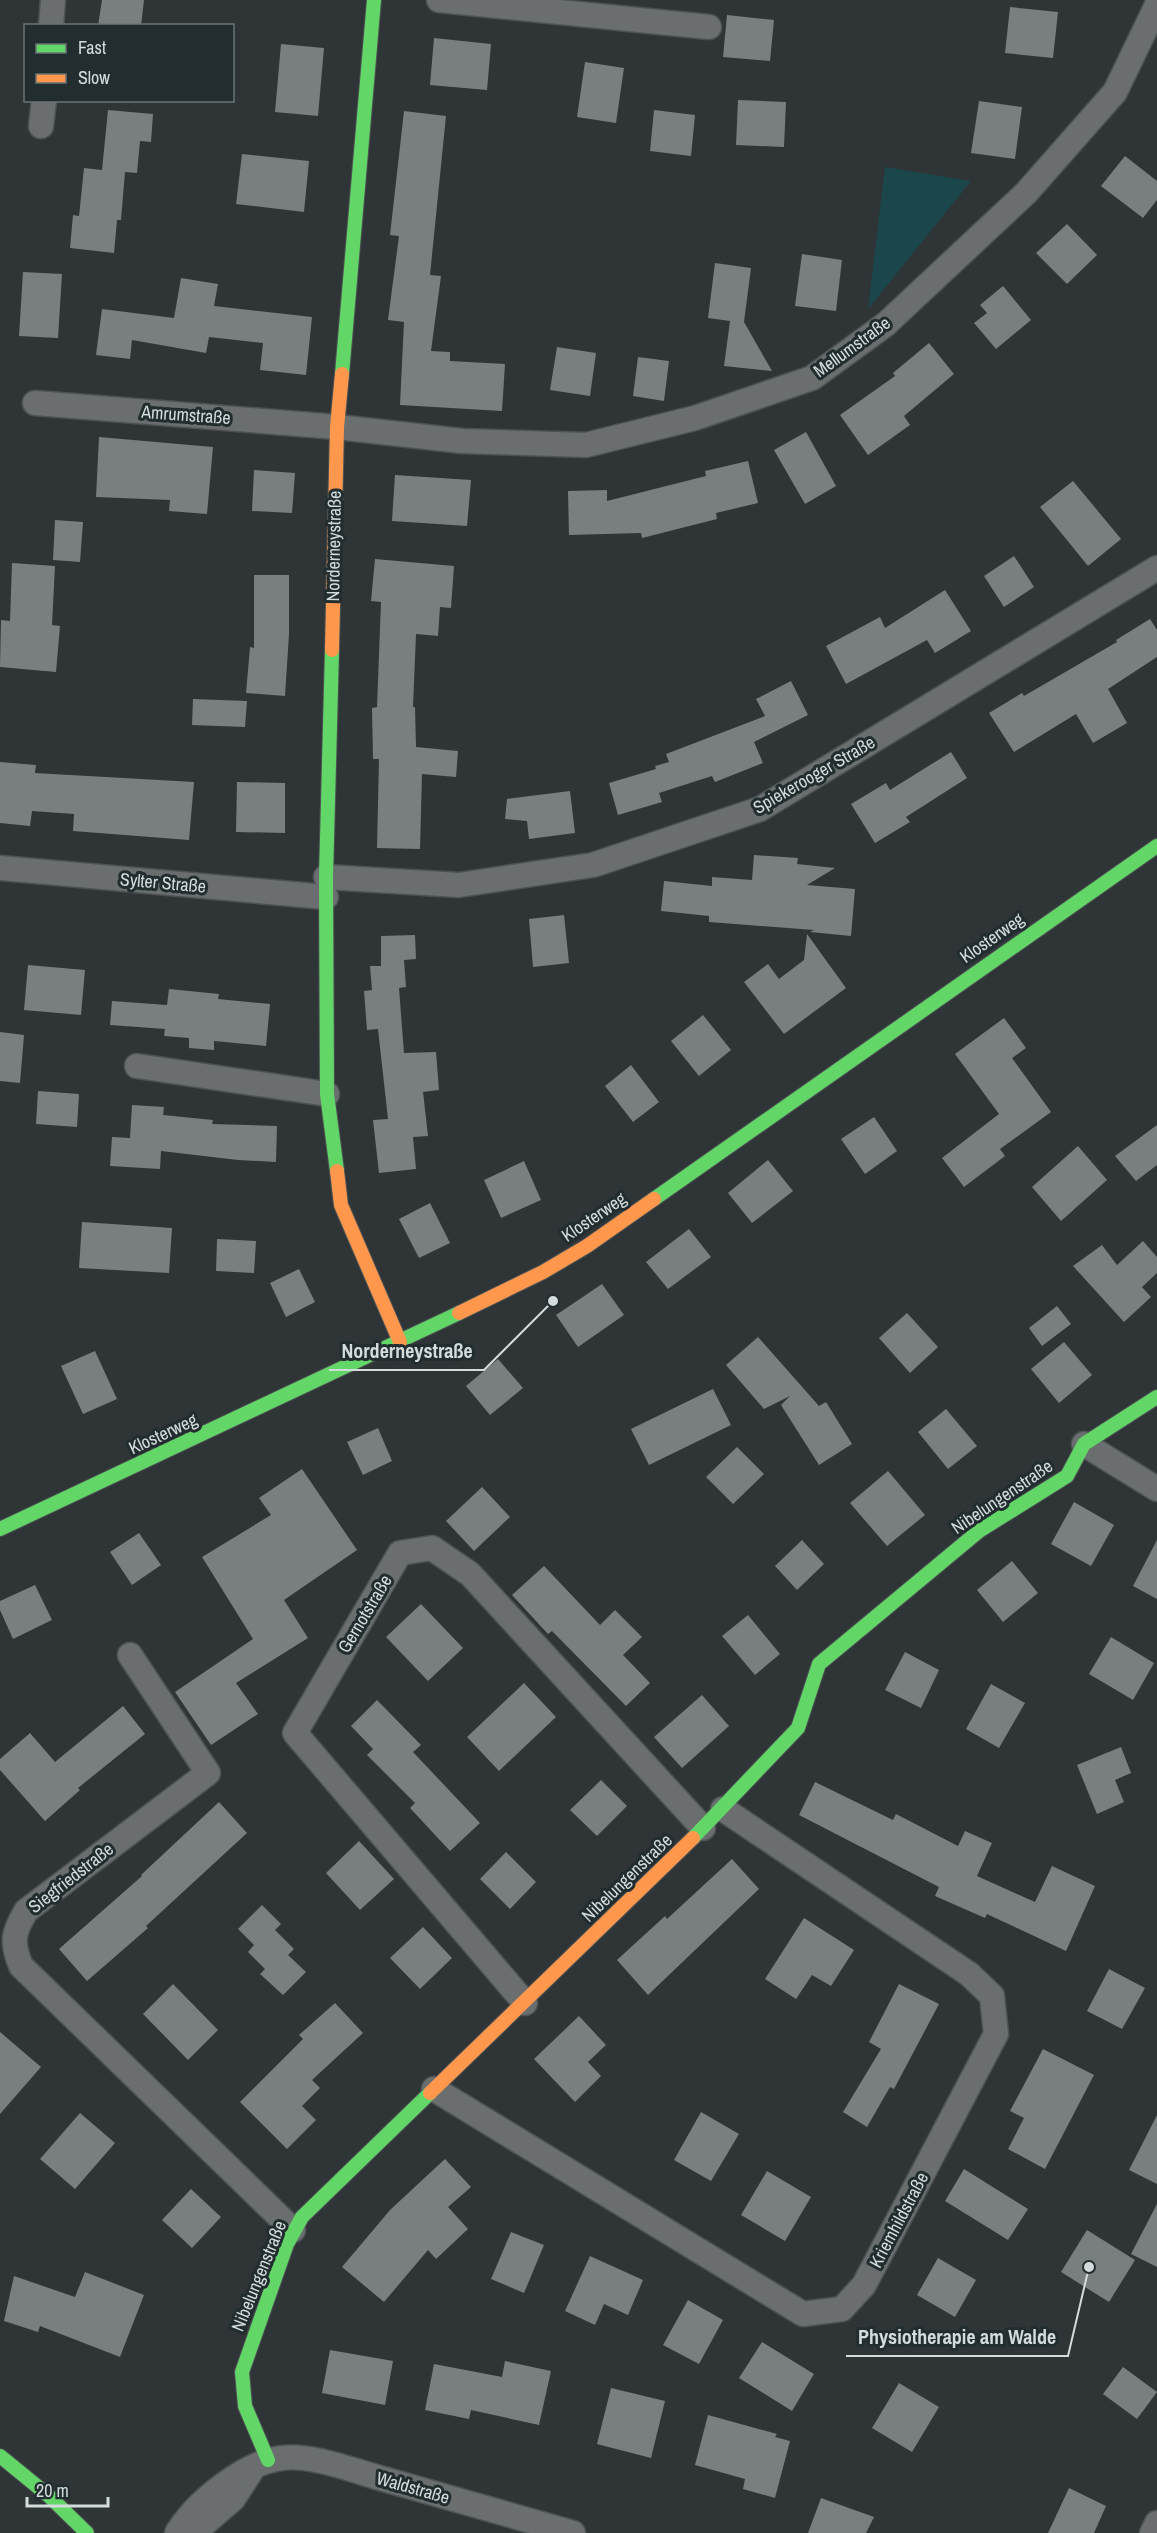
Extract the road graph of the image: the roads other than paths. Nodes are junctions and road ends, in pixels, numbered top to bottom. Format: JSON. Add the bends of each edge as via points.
{"nodes":[{"id":1,"x":53,"y":0,"type":"edge"},
{"id":2,"x":374,"y":0,"type":"edge"},
{"id":3,"x":439,"y":0,"type":"edge"},
{"id":4,"x":1157,"y":5,"type":"edge"},
{"id":5,"x":51,"y":24,"type":"edge"},
{"id":6,"x":709,"y":27,"type":"dead end"},
{"id":7,"x":44,"y":102,"type":"edge"},
{"id":8,"x":41,"y":126,"type":"dead end"},
{"id":9,"x":35,"y":403,"type":"dead end"},
{"id":10,"x":337,"y":427,"type":"junction"},
{"id":11,"x":1157,"y":568,"type":"edge"},
{"id":12,"x":1157,"y":846,"type":"edge"},
{"id":13,"x":0,"y":868,"type":"edge"},
{"id":14,"x":326,"y":887,"type":"junction"},
{"id":15,"x":137,"y":1066,"type":"dead end"},
{"id":16,"x":327,"y":1094,"type":"junction"},
{"id":17,"x":400,"y":1342,"type":"junction"},
{"id":18,"x":1157,"y":1397,"type":"edge"},
{"id":19,"x":1084,"y":1444,"type":"junction"},
{"id":20,"x":1157,"y":1489,"type":"edge"},
{"id":21,"x":0,"y":1529,"type":"edge"},
{"id":22,"x":130,"y":1655,"type":"dead end"},
{"id":23,"x":723,"y":1809,"type":"junction"},
{"id":24,"x":703,"y":1828,"type":"junction"},
{"id":25,"x":525,"y":2002,"type":"junction"},
{"id":26,"x":434,"y":2089,"type":"junction"},
{"id":27,"x":293,"y":2230,"type":"junction"},
{"id":28,"x":0,"y":2456,"type":"edge"},
{"id":29,"x":260,"y":2464,"type":"junction"},
{"id":30,"x":1157,"y":2523,"type":"edge"},
{"id":31,"x":87,"y":2533,"type":"edge"},
{"id":32,"x":177,"y":2533,"type":"edge"},
{"id":33,"x":192,"y":2533,"type":"edge"},
{"id":34,"x":573,"y":2533,"type":"edge"},
{"id":35,"x":1152,"y":2533,"type":"edge"}],
"edges":[{"from":1,"to":5,"type":"street"},
{"from":2,"to":10,"type":"street","name":"Norderneystraße"},
{"from":3,"to":6,"type":"street"},
{"from":4,"to":10,"type":"street","name":"Mellumstraße","via":[[1115,92],[1026,193],[886,324],[812,378],[695,418],[586,445],[462,441]]},
{"from":7,"to":8,"type":"street"},
{"from":9,"to":10,"type":"street","name":"Amrumstraße"},
{"from":10,"to":14,"type":"street","name":"Norderneystraße"},
{"from":11,"to":14,"type":"street","name":"Spiekerooger Straße","via":[[760,809],[593,866],[459,885]]},
{"from":12,"to":17,"type":"street","name":"Klosterweg","via":[[587,1246],[543,1272]]},
{"from":13,"to":14,"type":"street","name":"Sylter Straße"},
{"from":14,"to":16,"type":"street","name":"Norderneystraße"},
{"from":15,"to":16,"type":"street"},
{"from":16,"to":17,"type":"street","name":"Norderneystraße","via":[[340,1205]]},
{"from":17,"to":21,"type":"street","name":"Klosterweg"},
{"from":18,"to":19,"type":"street","name":"Nibelungenstraße"},
{"from":19,"to":20,"type":"street"},
{"from":19,"to":23,"type":"street","name":"Nibelungenstraße","via":[[1067,1476],[979,1531],[819,1664],[798,1728]]},
{"from":22,"to":27,"type":"street","name":"Siegfriedstraße","via":[[208,1773],[26,1911],[15,1930],[14,1950],[21,1966]]},
{"from":23,"to":24,"type":"street","name":"Nibelungenstraße"},
{"from":23,"to":26,"type":"street","name":"Kriemhildstraße","via":[[969,1974],[992,1996],[996,2034],[864,2285],[842,2309],[803,2314]]},
{"from":24,"to":25,"type":"street","name":"Nibelungenstraße"},
{"from":24,"to":25,"type":"street","name":"Gernotstraße","via":[[470,1574],[432,1548],[400,1553],[294,1733]]},
{"from":25,"to":26,"type":"street","name":"Nibelungenstraße"},
{"from":26,"to":27,"type":"street","name":"Nibelungenstraße"},
{"from":27,"to":29,"type":"street","name":"Nibelungenstraße","via":[[242,2372],[243,2397]]},
{"from":28,"to":31,"type":"street"},
{"from":29,"to":32,"type":"street","name":"Waldstraße","via":[[223,2485],[186,2517]]},
{"from":29,"to":33,"type":"street","via":[[232,2499]]},
{"from":29,"to":34,"type":"street","name":"Waldstraße","via":[[285,2457],[303,2459]]},
{"from":30,"to":35,"type":"street"}]}
